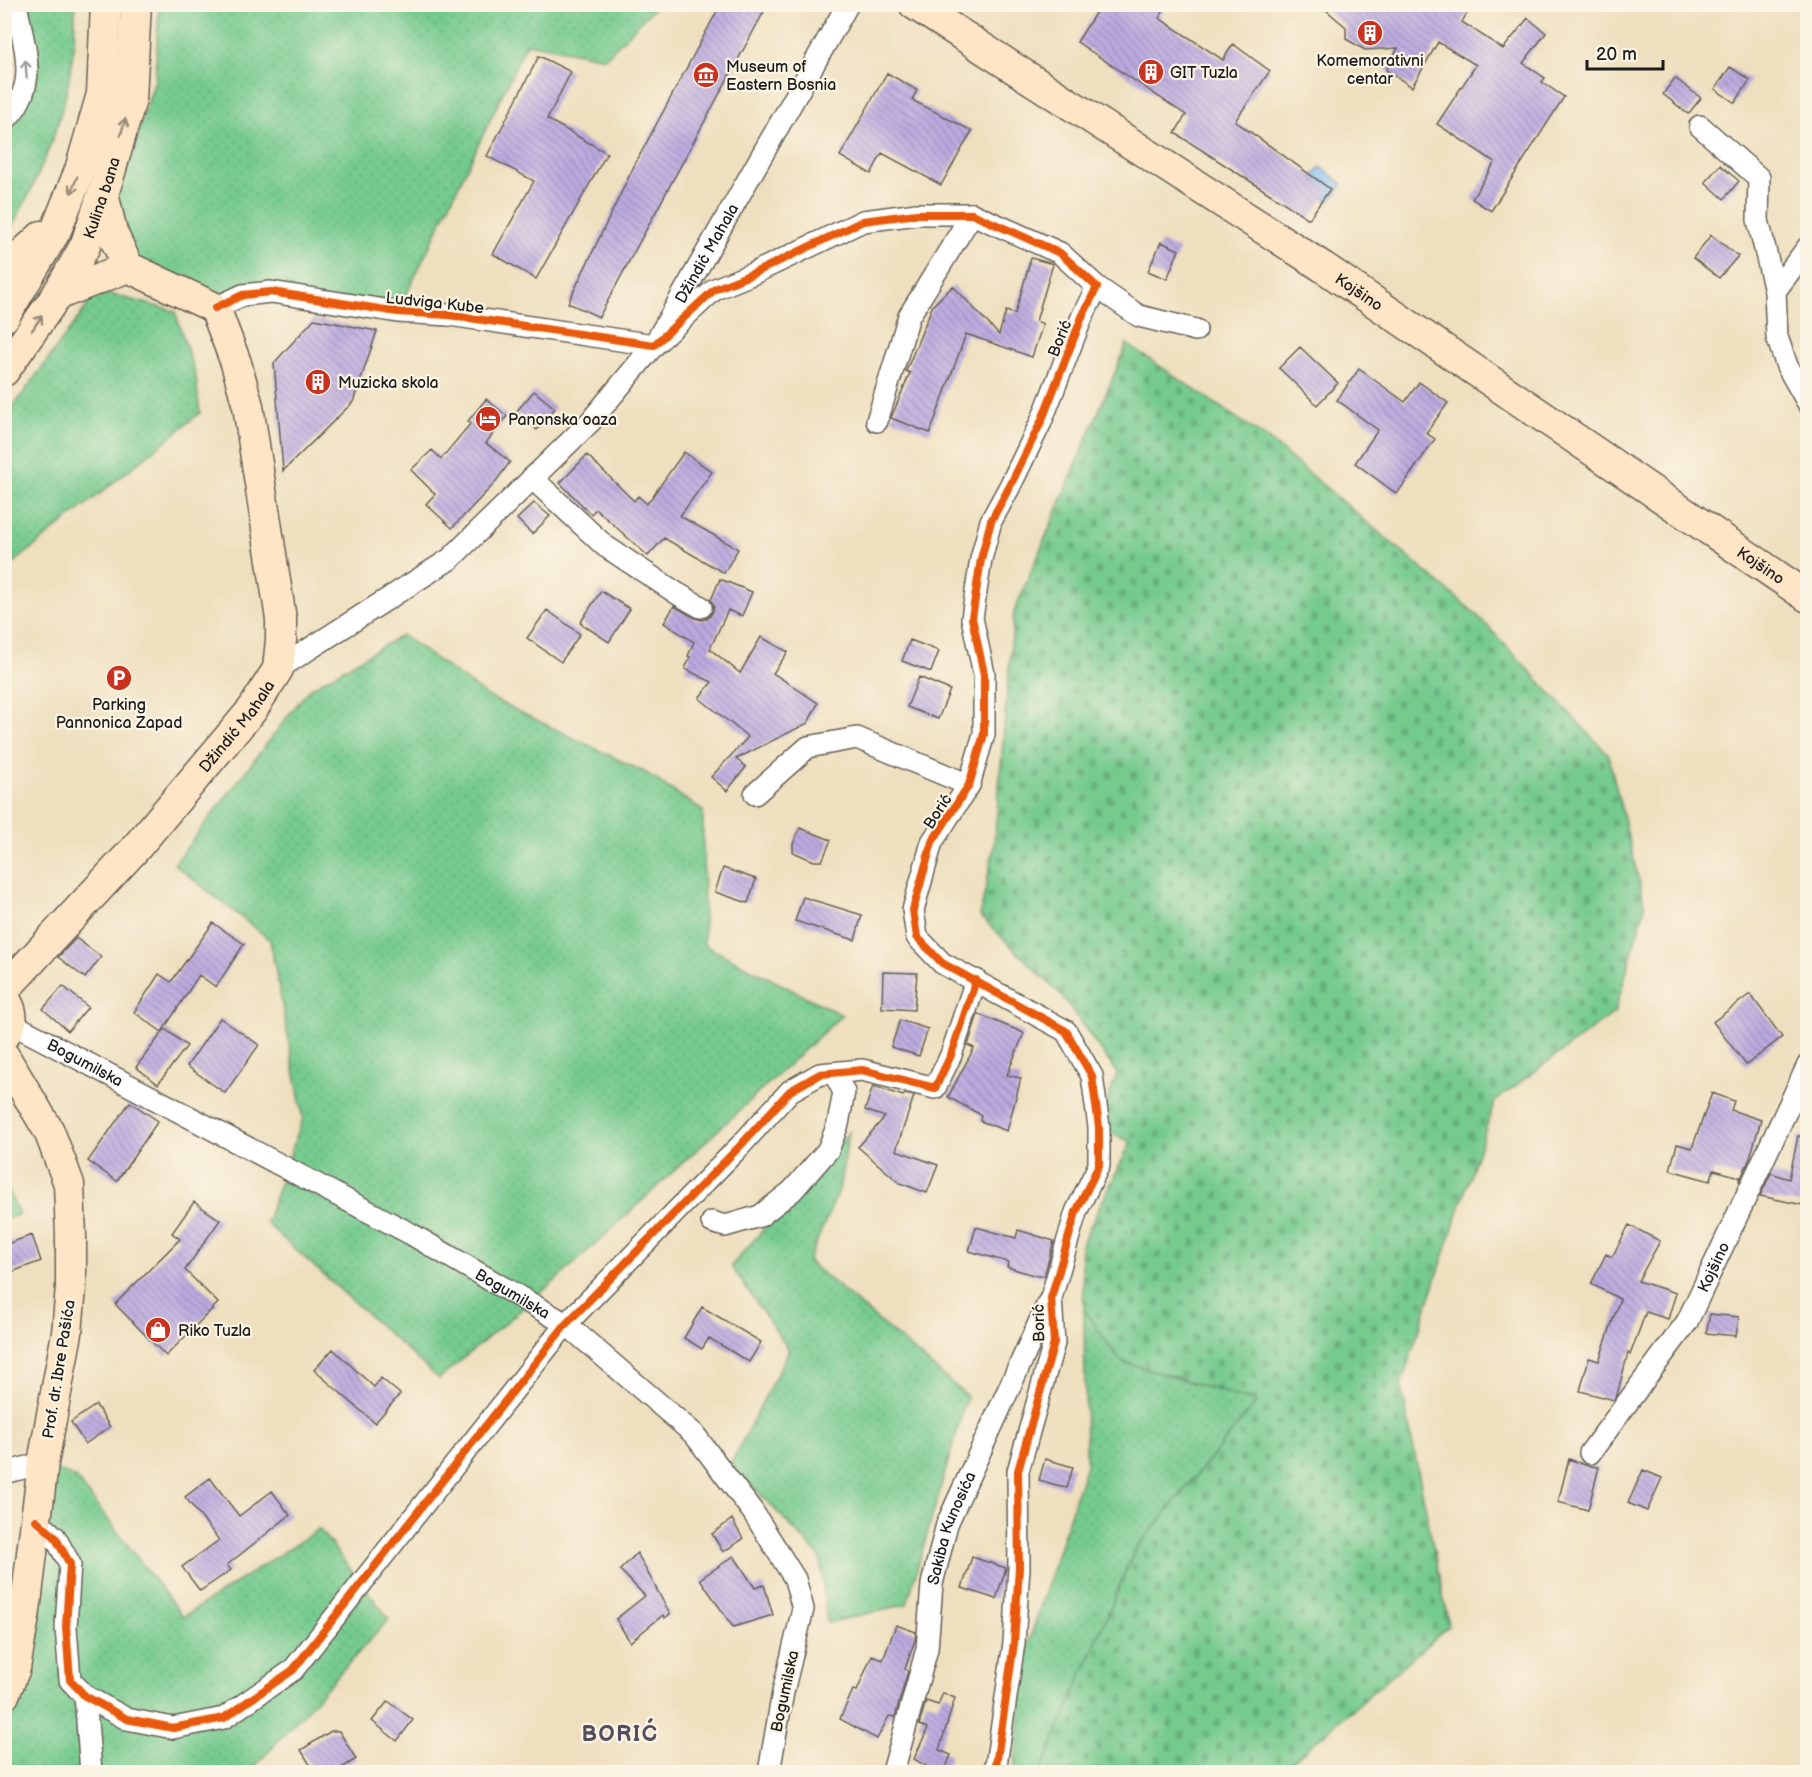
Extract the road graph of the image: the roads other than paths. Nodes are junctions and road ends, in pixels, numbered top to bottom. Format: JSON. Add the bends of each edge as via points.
{"nodes":[{"id":1,"x":16,"y":4,"type":"edge"},
{"id":2,"x":106,"y":4,"type":"edge"},
{"id":3,"x":136,"y":4,"type":"edge"},
{"id":4,"x":848,"y":4,"type":"edge"},
{"id":5,"x":914,"y":4,"type":"edge"},
{"id":6,"x":4,"y":121,"type":"edge"},
{"id":7,"x":1700,"y":126,"type":"dead end"},
{"id":8,"x":103,"y":192,"type":"junction"},
{"id":9,"x":972,"y":213,"type":"junction"},
{"id":10,"x":63,"y":214,"type":"junction"},
{"id":11,"x":1808,"y":247,"type":"edge"},
{"id":12,"x":128,"y":267,"type":"junction"},
{"id":13,"x":4,"y":271,"type":"edge"},
{"id":14,"x":1097,"y":287,"type":"junction"},
{"id":15,"x":1775,"y":291,"type":"junction"},
{"id":16,"x":57,"y":296,"type":"junction"},
{"id":17,"x":215,"y":308,"type":"junction"},
{"id":18,"x":4,"y":317,"type":"edge"},
{"id":19,"x":1196,"y":330,"type":"dead end"},
{"id":20,"x":654,"y":345,"type":"junction"},
{"id":21,"x":4,"y":371,"type":"edge"},
{"id":22,"x":1808,"y":403,"type":"edge"},
{"id":23,"x":877,"y":421,"type":"dead end"},
{"id":24,"x":532,"y":478,"type":"junction"},
{"id":25,"x":1804,"y":587,"type":"edge"},
{"id":26,"x":701,"y":607,"type":"dead end"},
{"id":27,"x":278,"y":669,"type":"junction"},
{"id":28,"x":969,"y":785,"type":"junction"},
{"id":29,"x":755,"y":794,"type":"dead end"},
{"id":30,"x":976,"y":980,"type":"junction"},
{"id":31,"x":4,"y":990,"type":"edge"},
{"id":32,"x":7,"y":1018,"type":"edge"},
{"id":33,"x":4,"y":1056,"type":"edge"},
{"id":34,"x":1808,"y":1065,"type":"edge"},
{"id":35,"x":834,"y":1073,"type":"junction"},
{"id":36,"x":712,"y":1222,"type":"dead end"},
{"id":37,"x":1051,"y":1298,"type":"junction"},
{"id":38,"x":566,"y":1324,"type":"junction"},
{"id":39,"x":1590,"y":1453,"type":"dead end"},
{"id":40,"x":42,"y":1463,"type":"junction"},
{"id":41,"x":4,"y":1473,"type":"edge"},
{"id":42,"x":36,"y":1520,"type":"junction"},
{"id":43,"x":4,"y":1695,"type":"edge"},
{"id":44,"x":85,"y":1696,"type":"junction"},
{"id":45,"x":92,"y":1773,"type":"edge"},
{"id":46,"x":769,"y":1773,"type":"edge"},
{"id":47,"x":893,"y":1773,"type":"edge"},
{"id":48,"x":995,"y":1773,"type":"edge"}],
"edges":[{"from":6,"to":1,"type":"street","one_way":true,"via":[[24,95],[28,74]]},
{"from":2,"to":10,"type":"street","name":"Kulina bana","one_way":true,"via":[[102,94]]},
{"from":8,"to":3,"type":"street","name":"Kulina bana","one_way":true,"via":[[131,99]]},
{"from":4,"to":20,"type":"street","name":"Džindić Mahala"},
{"from":5,"to":25,"type":"street","name":"Kojšino","via":[[1323,267]]},
{"from":7,"to":15,"type":"street","via":[[1759,178],[1758,220]]},
{"from":8,"to":12,"type":"street","via":[[112,232]]},
{"from":8,"to":16,"type":"street","name":"Kulina bana","via":[[85,246]]},
{"from":9,"to":14,"type":"street","via":[[1060,253]]},
{"from":9,"to":20,"type":"street","via":[[917,214],[863,221],[715,289]]},
{"from":9,"to":23,"type":"street","via":[[909,316]]},
{"from":10,"to":13,"type":"street"},
{"from":10,"to":18,"type":"street","name":"Kulina bana"},
{"from":11,"to":15,"type":"street"},
{"from":12,"to":16,"type":"street"},
{"from":12,"to":17,"type":"street"},
{"from":14,"to":19,"type":"street","via":[[1139,316]]},
{"from":14,"to":28,"type":"street","name":"Borić","via":[[1041,422],[991,521],[981,559],[972,618],[984,674],[984,734]]},
{"from":15,"to":22,"type":"street","via":[[1777,337],[1787,366]]},
{"from":21,"to":16,"type":"street","name":"Kulina bana","one_way":true},
{"from":17,"to":20,"type":"street","name":"Ludviga Kube","via":[[243,295],[271,292]]},
{"from":17,"to":27,"type":"street","via":[[248,406],[281,619]]},
{"from":20,"to":24,"type":"street","name":"Džindić Mahala","via":[[590,422]]},
{"from":24,"to":26,"type":"street","via":[[605,546]]},
{"from":24,"to":27,"type":"street","name":"Džindić Mahala","via":[[450,559]]},
{"from":27,"to":31,"type":"street","name":"Džindić Mahala","via":[[252,710],[134,850]]},
{"from":28,"to":29,"type":"street","via":[[857,738],[808,747]]},
{"from":28,"to":30,"type":"street","name":"Borić","via":[[932,842],[913,910],[917,937],[942,963]]},
{"from":30,"to":35,"type":"street","via":[[951,1055],[935,1088],[862,1070]]},
{"from":30,"to":37,"type":"street","name":"Borić","via":[[1066,1031],[1092,1076],[1099,1165],[1076,1212]]},
{"from":32,"to":38,"type":"street","name":"Bogumilska","via":[[411,1234]]},
{"from":33,"to":40,"type":"street","name":"Prof. dr. Ibre Pašića","via":[[49,1131],[69,1184],[71,1287],[67,1333]]},
{"from":34,"to":39,"type":"street","name":"Kojšino","via":[[1687,1322]]},
{"from":35,"to":36,"type":"street","via":[[844,1092],[828,1150],[792,1191],[760,1216],[725,1226]]},
{"from":35,"to":38,"type":"street","via":[[820,1074],[790,1091]]},
{"from":37,"to":47,"type":"street","name":"Sakiba Kunosića","via":[[947,1524],[932,1584],[927,1649]]},
{"from":37,"to":48,"type":"street","name":"Borić","via":[[1054,1343],[1018,1471],[1014,1643]]},
{"from":38,"to":44,"type":"street","via":[[293,1670],[224,1718],[173,1728],[127,1719]]},
{"from":38,"to":46,"type":"street","name":"Bogumilska","via":[[694,1434],[753,1512],[795,1579],[802,1609]]},
{"from":40,"to":41,"type":"street"},
{"from":40,"to":42,"type":"street","name":"Prof. dr. Ibre Pašića"},
{"from":42,"to":43,"type":"street","name":"Prof. dr. Ibre Pašića","via":[[15,1668]]},
{"from":42,"to":44,"type":"street","via":[[55,1537],[70,1564],[66,1627],[70,1680]]},
{"from":44,"to":45,"type":"street"}]}
